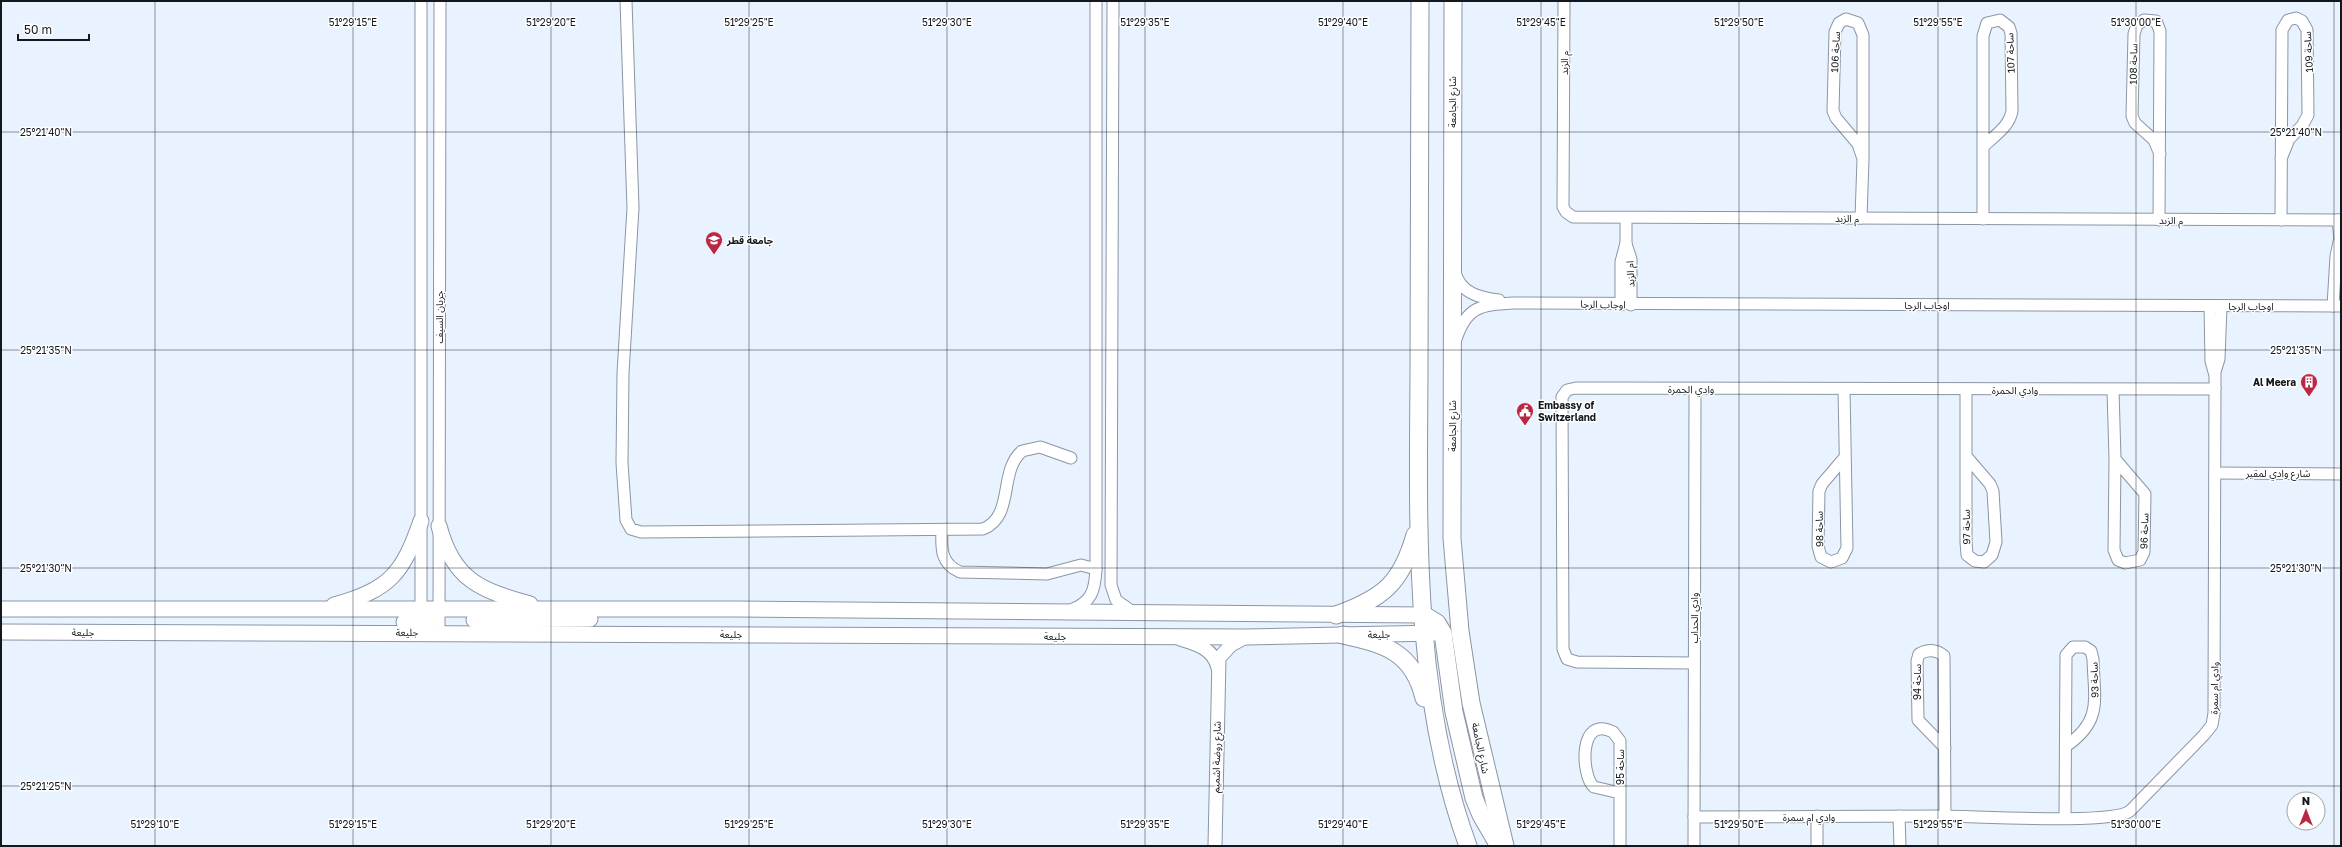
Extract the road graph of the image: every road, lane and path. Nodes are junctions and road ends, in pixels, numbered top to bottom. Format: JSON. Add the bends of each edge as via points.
{"nodes":[{"id":1,"x":421,"y":1,"type":"edge"},
{"id":2,"x":440,"y":1,"type":"edge"},
{"id":3,"x":626,"y":1,"type":"edge"},
{"id":4,"x":1096,"y":1,"type":"edge"},
{"id":5,"x":1113,"y":1,"type":"edge"},
{"id":6,"x":1420,"y":1,"type":"edge"},
{"id":7,"x":1452,"y":1,"type":"edge"},
{"id":8,"x":1564,"y":1,"type":"edge"},
{"id":9,"x":1985,"y":146,"type":"junction"},
{"id":10,"x":2160,"y":154,"type":"junction"},
{"id":11,"x":1863,"y":159,"type":"junction"},
{"id":12,"x":2281,"y":159,"type":"junction"},
{"id":13,"x":1861,"y":218,"type":"junction"},
{"id":14,"x":1626,"y":219,"type":"junction"},
{"id":15,"x":1983,"y":219,"type":"junction"},
{"id":16,"x":2159,"y":220,"type":"junction"},
{"id":17,"x":2281,"y":220,"type":"junction"},
{"id":18,"x":2340,"y":220,"type":"edge"},
{"id":19,"x":1452,"y":245,"type":"junction"},
{"id":20,"x":2340,"y":246,"type":"edge"},
{"id":21,"x":1513,"y":303,"type":"junction"},
{"id":22,"x":1626,"y":305,"type":"junction"},
{"id":23,"x":2216,"y":306,"type":"junction"},
{"id":24,"x":2337,"y":306,"type":"edge"},
{"id":25,"x":1452,"y":360,"type":"junction"},
{"id":26,"x":1694,"y":389,"type":"junction"},
{"id":27,"x":1844,"y":389,"type":"junction"},
{"id":28,"x":2215,"y":389,"type":"junction"},
{"id":29,"x":1966,"y":390,"type":"junction"},
{"id":30,"x":2113,"y":390,"type":"junction"},
{"id":31,"x":1966,"y":456,"type":"junction"},
{"id":32,"x":1845,"y":457,"type":"junction"},
{"id":33,"x":1070,"y":458,"type":"dead end"},
{"id":34,"x":2115,"y":459,"type":"junction"},
{"id":35,"x":2215,"y":473,"type":"junction"},
{"id":36,"x":2341,"y":474,"type":"edge"},
{"id":37,"x":421,"y":521,"type":"junction"},
{"id":38,"x":1418,"y":523,"type":"junction"},
{"id":39,"x":439,"y":526,"type":"junction"},
{"id":40,"x":942,"y":530,"type":"junction"},
{"id":41,"x":1096,"y":551,"type":"junction"},
{"id":42,"x":1112,"y":552,"type":"junction"},
{"id":43,"x":1096,"y":569,"type":"junction"},
{"id":44,"x":1,"y":609,"type":"edge"},
{"id":45,"x":317,"y":609,"type":"junction"},
{"id":46,"x":548,"y":609,"type":"junction"},
{"id":47,"x":667,"y":609,"type":"junction"},
{"id":48,"x":1066,"y":612,"type":"junction"},
{"id":49,"x":1135,"y":613,"type":"junction"},
{"id":50,"x":1336,"y":615,"type":"junction"},
{"id":51,"x":1424,"y":615,"type":"junction"},
{"id":52,"x":440,"y":620,"type":"junction"},
{"id":53,"x":421,"y":621,"type":"junction"},
{"id":54,"x":1460,"y":631,"type":"junction"},
{"id":55,"x":1,"y":632,"type":"edge"},
{"id":56,"x":1426,"y":633,"type":"junction"},
{"id":57,"x":1443,"y":633,"type":"junction"},
{"id":58,"x":1343,"y":635,"type":"junction"},
{"id":59,"x":1171,"y":637,"type":"junction"},
{"id":60,"x":1246,"y":637,"type":"junction"},
{"id":61,"x":1694,"y":663,"type":"junction"},
{"id":62,"x":1218,"y":668,"type":"junction"},
{"id":63,"x":1436,"y":722,"type":"junction"},
{"id":64,"x":2066,"y":746,"type":"junction"},
{"id":65,"x":1944,"y":748,"type":"junction"},
{"id":66,"x":1620,"y":792,"type":"junction"},
{"id":67,"x":1451,"y":794,"type":"junction"},
{"id":68,"x":1817,"y":816,"type":"junction"},
{"id":69,"x":1899,"y":816,"type":"junction"},
{"id":70,"x":1945,"y":816,"type":"junction"},
{"id":71,"x":1694,"y":817,"type":"junction"},
{"id":72,"x":2065,"y":818,"type":"junction"},
{"id":73,"x":1215,"y":846,"type":"edge"},
{"id":74,"x":1460,"y":846,"type":"edge"},
{"id":75,"x":1468,"y":846,"type":"edge"},
{"id":76,"x":1499,"y":846,"type":"edge"},
{"id":77,"x":1505,"y":846,"type":"edge"},
{"id":78,"x":1620,"y":846,"type":"edge"},
{"id":79,"x":1694,"y":846,"type":"edge"},
{"id":80,"x":1817,"y":846,"type":"edge"},
{"id":81,"x":1900,"y":846,"type":"edge"}],
"edges":[{"from":1,"to":37,"type":"street","name":"جريان السيف"},
{"from":2,"to":39,"type":"street","name":"جريان السيف"},
{"from":3,"to":40,"type":"street","via":[[633,208],[624,365],[622,463],[626,518],[629,527],[635,531],[649,532]]},
{"from":4,"to":41,"type":"street"},
{"from":5,"to":42,"type":"street"},
{"from":6,"to":38,"type":"main road"},
{"from":7,"to":19,"type":"main road","name":"شارع الجامعة"},
{"from":8,"to":14,"type":"street","name":"م الزبد","via":[[1564,206],[1569,215],[1579,218]]},
{"from":9,"to":9,"type":"street","name":"ساحة 107","via":[[2006,126],[2012,111],[2011,33],[2007,24],[2000,20],[1987,23],[1983,36]]},
{"from":9,"to":15,"type":"street","name":"ساحة 107"},
{"from":10,"to":10,"type":"street","name":"ساحة 108","via":[[2160,27],[2153,20],[2144,20],[2137,25],[2134,34],[2132,116],[2135,123],[2154,140]]},
{"from":10,"to":16,"type":"street","name":"ساحة 108"},
{"from":11,"to":11,"type":"street","name":"ساحة 106","via":[[1863,35],[1858,23],[1846,19],[1839,23],[1835,32],[1833,111],[1858,144]]},
{"from":11,"to":13,"type":"street","name":"ساحة 106"},
{"from":12,"to":12,"type":"street","name":"ساحة 109","via":[[2290,139],[2305,121],[2310,108],[2307,30],[2302,21],[2296,18],[2286,23],[2282,30]]},
{"from":12,"to":17,"type":"street","name":"ساحة 109"},
{"from":13,"to":14,"type":"street","name":"م الزبد"},
{"from":13,"to":15,"type":"street","name":"م الزبد"},
{"from":14,"to":22,"type":"street","name":"ام الزبد","via":[[1626,243],[1621,262]]},
{"from":15,"to":16,"type":"street","name":"م الزبد"},
{"from":16,"to":17,"type":"street","name":"م الزبد"},
{"from":17,"to":18,"type":"street","name":"م الزبد"},
{"from":18,"to":20,"type":"street"},
{"from":19,"to":21,"type":"street","name":"اوجاب الرجا","via":[[1455,274],[1468,292]]},
{"from":19,"to":25,"type":"main road","name":"شارع الجامعة"},
{"from":20,"to":24,"type":"street","via":[[2336,256]]},
{"from":21,"to":22,"type":"street","name":"اوجاب الرجا"},
{"from":21,"to":25,"type":"street","name":"اوجاب الرجا","via":[[1491,304],[1470,313],[1459,329]]},
{"from":22,"to":23,"type":"street","name":"اوجاب الرجا"},
{"from":23,"to":24,"type":"street","name":"اوجاب الرجا"},
{"from":23,"to":28,"type":"street","name":"وادي ام سمرة","via":[[2211,361],[2215,372]]},
{"from":25,"to":54,"type":"main road","name":"شارع الجامعة","via":[[1452,538]]},
{"from":26,"to":27,"type":"street","name":"وادي الحمرة"},
{"from":26,"to":61,"type":"street","name":"وادي الحداب"},
{"from":26,"to":61,"type":"street","name":"وادي الحمرة","via":[[1576,388],[1568,390],[1562,397],[1563,649],[1567,659],[1578,662]]},
{"from":27,"to":29,"type":"street","name":"وادي الحمرة"},
{"from":27,"to":32,"type":"street","name":"ساحة 98"},
{"from":28,"to":30,"type":"street","name":"وادي الحمرة"},
{"from":28,"to":35,"type":"street","name":"وادي ام سمرة"},
{"from":29,"to":30,"type":"street","name":"وادي الحمرة"},
{"from":29,"to":31,"type":"street","name":"ساحة 97"},
{"from":30,"to":34,"type":"street","name":"ساحة 96"},
{"from":31,"to":31,"type":"street","name":"ساحة 97","via":[[1993,491],[1996,542],[1992,555],[1984,562],[1975,561],[1968,555]]},
{"from":32,"to":32,"type":"street","name":"ساحة 98","via":[[1819,491],[1818,546],[1821,557],[1831,562],[1842,558],[1847,548]]},
{"from":33,"to":40,"type":"street","via":[[1040,447],[1022,451],[1014,461],[1000,514],[994,523],[977,530]]},
{"from":34,"to":34,"type":"street","name":"ساحة 96","via":[[2145,494],[2144,552],[2140,560],[2132,563],[2118,560],[2114,550]]},
{"from":35,"to":36,"type":"street","name":"شارع وادي لمقير"},
{"from":35,"to":72,"type":"street","name":"وادي ام سمرة","via":[[2212,725],[2125,814]]},
{"from":37,"to":45,"type":"main road","via":[[408,556],[396,574],[361,595]]},
{"from":37,"to":53,"type":"street","name":"جريان السيف"},
{"from":38,"to":50,"type":"main road","via":[[1408,558],[1397,578],[1376,598]]},
{"from":38,"to":51,"type":"main road"},
{"from":39,"to":46,"type":"main road","via":[[444,544],[463,575],[490,591]]},
{"from":39,"to":52,"type":"street","name":"جريان السيف"},
{"from":40,"to":43,"type":"street","via":[[945,560],[954,570],[960,572],[1047,574],[1081,565]]},
{"from":41,"to":42,"type":"street","via":[[1103,555]]},
{"from":41,"to":43,"type":"street"},
{"from":42,"to":49,"type":"street","via":[[1113,596],[1122,606]]},
{"from":43,"to":48,"type":"street","via":[[1092,595],[1082,606]]},
{"from":44,"to":45,"type":"main road","name":"جليعة"},
{"from":45,"to":53,"type":"main road","name":"جليعة"},
{"from":46,"to":47,"type":"main road","name":"جليعة"},
{"from":46,"to":52,"type":"main road","name":"جليعة"},
{"from":47,"to":48,"type":"main road","name":"جليعة"},
{"from":47,"to":52,"type":"main road","via":[[660,616],[651,619]]},
{"from":48,"to":49,"type":"main road","name":"جليعة"},
{"from":49,"to":50,"type":"main road","name":"جليعة"},
{"from":50,"to":51,"type":"main road","name":"جليعة"},
{"from":51,"to":56,"type":"main road"},
{"from":51,"to":57,"type":"main road","via":[[1437,623]]},
{"from":52,"to":53,"type":"main road","name":"جليعة"},
{"from":52,"to":53,"type":"main road","via":[[430,623]]},
{"from":52,"to":59,"type":"main road","name":"جليعة"},
{"from":53,"to":55,"type":"main road","name":"جليعة","via":[[121,633]]},
{"from":54,"to":57,"type":"main road","name":"جليعة"},
{"from":54,"to":77,"type":"main road","name":"شارع الجامعة","via":[[1471,703]]},
{"from":56,"to":57,"type":"main road","name":"جليعة"},
{"from":56,"to":58,"type":"main road","name":"جليعة"},
{"from":56,"to":63,"type":"main road"},
{"from":57,"to":76,"type":"main road","via":[[1454,712],[1474,798]]},
{"from":58,"to":60,"type":"main road","name":"جليعة"},
{"from":58,"to":63,"type":"main road","via":[[1377,642],[1407,661],[1418,676],[1429,714]]},
{"from":59,"to":60,"type":"main road","name":"جليعة"},
{"from":59,"to":62,"type":"street","via":[[1193,643],[1208,651],[1214,657]]},
{"from":60,"to":62,"type":"street","name":"شارع روضة اشميم","via":[[1223,651]]},
{"from":61,"to":71,"type":"street","name":"وادي الحداب"},
{"from":62,"to":73,"type":"street","name":"شارع روضة اشميم"},
{"from":63,"to":67,"type":"main road"},
{"from":64,"to":64,"type":"street","name":"ساحة 93","via":[[2079,738],[2090,723],[2095,710],[2093,659],[2091,651],[2085,647],[2073,647],[2066,655]]},
{"from":64,"to":72,"type":"street","name":"ساحة 93"},
{"from":65,"to":65,"type":"street","name":"ساحة 94","via":[[1918,720],[1917,661],[1919,654],[1925,650],[1936,650],[1944,656]]},
{"from":65,"to":70,"type":"street","name":"ساحة 94"},
{"from":66,"to":66,"type":"street","name":"ساحة 95","via":[[1594,787],[1587,779],[1586,741],[1598,730],[1613,732],[1620,741]]},
{"from":66,"to":78,"type":"street","name":"ساحة 95"},
{"from":67,"to":74,"type":"street","via":[[1449,803]]},
{"from":67,"to":75,"type":"main road"},
{"from":68,"to":69,"type":"street","name":"وادي ام سمرة"},
{"from":68,"to":71,"type":"street","name":"وادي ام سمرة"},
{"from":68,"to":80,"type":"street"},
{"from":69,"to":70,"type":"street","name":"وادي ام سمرة"},
{"from":69,"to":81,"type":"street"},
{"from":70,"to":72,"type":"street","name":"وادي ام سمرة"},
{"from":71,"to":79,"type":"street","name":"وادي الحداب"}]}
